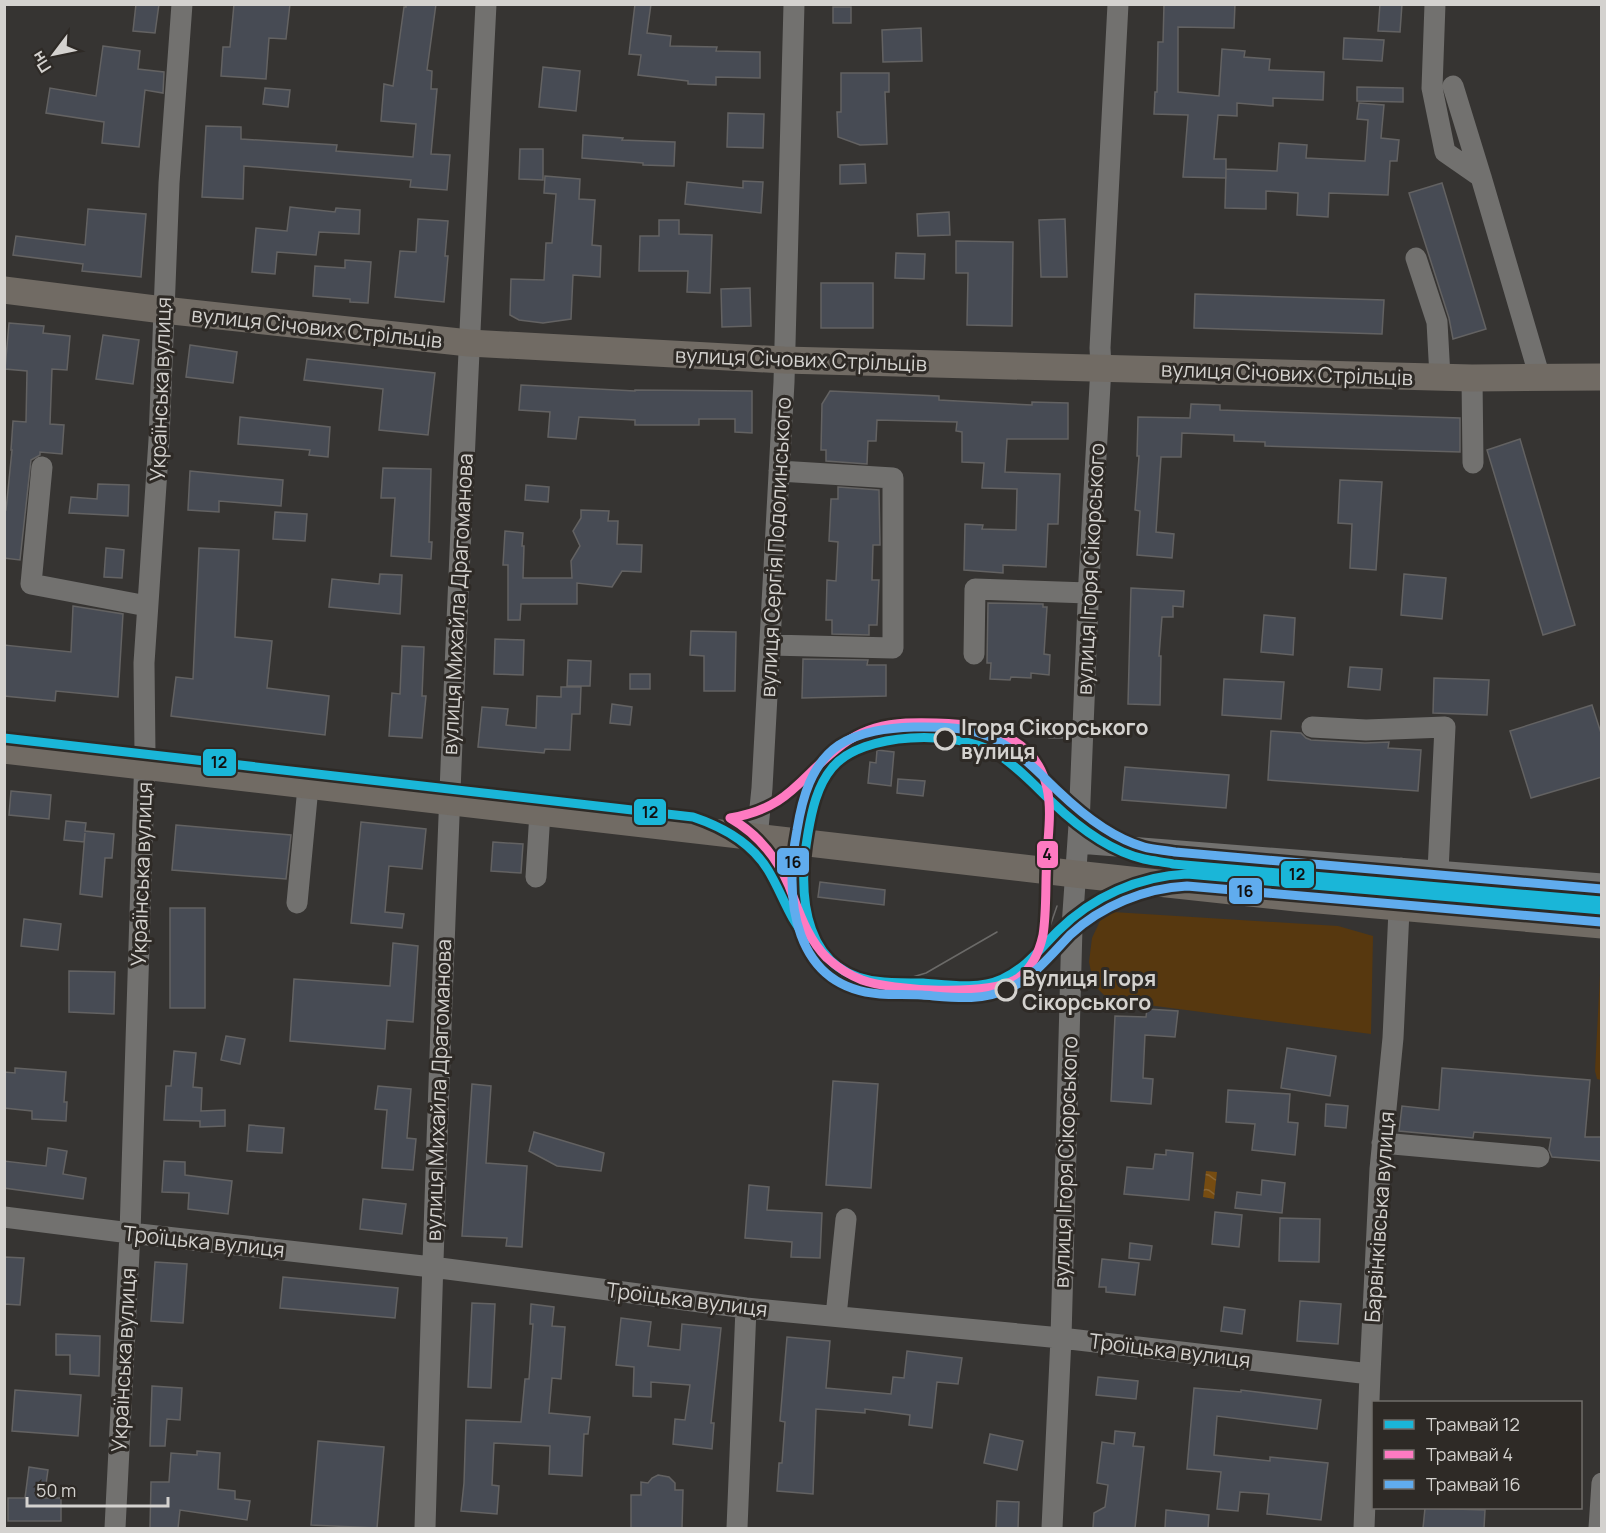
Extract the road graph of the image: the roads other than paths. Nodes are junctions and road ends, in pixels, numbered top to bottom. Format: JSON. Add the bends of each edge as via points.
{"nodes":[{"id":1,"x":182,"y":4,"type":"edge"},
{"id":2,"x":486,"y":4,"type":"edge"},
{"id":3,"x":794,"y":4,"type":"edge"},
{"id":4,"x":1118,"y":4,"type":"edge"},
{"id":5,"x":1435,"y":4,"type":"edge"},
{"id":6,"x":1453,"y":86,"type":"dead end"},
{"id":7,"x":1481,"y":177,"type":"junction"},
{"id":8,"x":1416,"y":258,"type":"dead end"},
{"id":9,"x":4,"y":290,"type":"edge"},
{"id":10,"x":163,"y":310,"type":"junction"},
{"id":11,"x":469,"y":343,"type":"junction"},
{"id":12,"x":784,"y":360,"type":"junction"},
{"id":13,"x":1101,"y":367,"type":"junction"},
{"id":14,"x":1440,"y":377,"type":"junction"},
{"id":15,"x":1602,"y":377,"type":"edge"},
{"id":16,"x":1472,"y":378,"type":"junction"},
{"id":17,"x":1540,"y":378,"type":"junction"},
{"id":18,"x":1473,"y":463,"type":"dead end"},
{"id":19,"x":42,"y":467,"type":"dead end"},
{"id":20,"x":779,"y":471,"type":"junction"},
{"id":21,"x":1088,"y":593,"type":"junction"},
{"id":22,"x":147,"y":606,"type":"junction"},
{"id":23,"x":770,"y":645,"type":"junction"},
{"id":24,"x":974,"y":654,"type":"dead end"},
{"id":25,"x":1312,"y":727,"type":"dead end"},
{"id":26,"x":4,"y":750,"type":"edge"},
{"id":27,"x":144,"y":767,"type":"junction"},
{"id":28,"x":308,"y":787,"type":"junction"},
{"id":29,"x":449,"y":801,"type":"junction"},
{"id":30,"x":540,"y":812,"type":"junction"},
{"id":31,"x":757,"y":838,"type":"junction"},
{"id":32,"x":1078,"y":843,"type":"junction"},
{"id":33,"x":1401,"y":868,"type":"junction"},
{"id":34,"x":1438,"y":871,"type":"junction"},
{"id":35,"x":1076,"y":874,"type":"junction"},
{"id":36,"x":536,"y":877,"type":"dead end"},
{"id":37,"x":1602,"y":884,"type":"edge"},
{"id":38,"x":297,"y":903,"type":"dead end"},
{"id":39,"x":1399,"y":906,"type":"junction"},
{"id":40,"x":1602,"y":925,"type":"edge"},
{"id":41,"x":1382,"y":1143,"type":"junction"},
{"id":42,"x":1539,"y":1157,"type":"dead end"},
{"id":43,"x":4,"y":1217,"type":"edge"},
{"id":44,"x":846,"y":1219,"type":"dead end"},
{"id":45,"x":130,"y":1233,"type":"junction"},
{"id":46,"x":432,"y":1267,"type":"junction"},
{"id":47,"x":746,"y":1308,"type":"junction"},
{"id":48,"x":836,"y":1317,"type":"junction"},
{"id":49,"x":1061,"y":1338,"type":"junction"},
{"id":50,"x":1370,"y":1374,"type":"junction"},
{"id":51,"x":1602,"y":1483,"type":"edge"},
{"id":52,"x":115,"y":1528,"type":"edge"},
{"id":53,"x":425,"y":1528,"type":"edge"},
{"id":54,"x":736,"y":1528,"type":"edge"},
{"id":55,"x":1052,"y":1528,"type":"edge"},
{"id":56,"x":1364,"y":1528,"type":"edge"},
{"id":57,"x":1599,"y":1528,"type":"edge"}],
"edges":[{"from":1,"to":10,"type":"street","name":"Українська вулиця"},
{"from":2,"to":11,"type":"street","name":"вулиця Михайла Драгоманова"},
{"from":3,"to":12,"type":"street","name":"вулиця Сергія Подолинського"},
{"from":4,"to":13,"type":"street","name":"вулиця Ігоря Сікорського"},
{"from":5,"to":7,"type":"street","via":[[1432,88],[1445,152]]},
{"from":6,"to":7,"type":"street"},
{"from":7,"to":17,"type":"street"},
{"from":8,"to":14,"type":"street","via":[[1437,322]]},
{"from":9,"to":10,"type":"main road","name":"вулиця Січових Стрільців"},
{"from":10,"to":11,"type":"main road","name":"вулиця Січових Стрільців"},
{"from":10,"to":22,"type":"street","name":"Українська вулиця","via":[[159,440]]},
{"from":11,"to":12,"type":"main road","name":"вулиця Січових Стрільців"},
{"from":11,"to":29,"type":"street","name":"вулиця Михайла Драгоманова"},
{"from":12,"to":13,"type":"main road","name":"вулиця Січових Стрільців"},
{"from":12,"to":20,"type":"street","name":"вулиця Сергія Подолинського"},
{"from":13,"to":14,"type":"main road","name":"вулиця Січових Стрільців"},
{"from":13,"to":21,"type":"street","name":"вулиця Ігоря Сікорського"},
{"from":14,"to":16,"type":"main road","name":"вулиця Січових Стрільців"},
{"from":15,"to":17,"type":"main road","name":"вулиця Січових Стрільців"},
{"from":16,"to":17,"type":"main road","name":"вулиця Січових Стрільців"},
{"from":16,"to":18,"type":"street"},
{"from":19,"to":22,"type":"street","via":[[31,584]]},
{"from":20,"to":23,"type":"street","name":"вулиця Сергія Подолинського"},
{"from":20,"to":23,"type":"street","via":[[893,478],[893,648]]},
{"from":21,"to":24,"type":"street","via":[[975,589]]},
{"from":21,"to":32,"type":"street","name":"вулиця Ігоря Сікорського"},
{"from":22,"to":27,"type":"street","name":"Українська вулиця"},
{"from":23,"to":31,"type":"street","name":"вулиця Сергія Подолинського"},
{"from":25,"to":34,"type":"street","via":[[1445,727]]},
{"from":26,"to":27,"type":"main road"},
{"from":27,"to":28,"type":"main road"},
{"from":27,"to":45,"type":"street","name":"Українська вулиця"},
{"from":28,"to":29,"type":"main road"},
{"from":28,"to":38,"type":"street"},
{"from":29,"to":30,"type":"main road"},
{"from":29,"to":46,"type":"street","name":"вулиця Михайла Драгоманова"},
{"from":30,"to":31,"type":"main road"},
{"from":30,"to":36,"type":"street"},
{"from":31,"to":35,"type":"main road"},
{"from":32,"to":33,"type":"street"},
{"from":32,"to":35,"type":"street","name":"вулиця Ігоря Сікорського"},
{"from":33,"to":34,"type":"street"},
{"from":33,"to":39,"type":"street","name":"Барвінківська вулиця"},
{"from":34,"to":37,"type":"street"},
{"from":35,"to":39,"type":"main road"},
{"from":35,"to":49,"type":"street","name":"вулиця Ігоря Сікорського"},
{"from":39,"to":40,"type":"main road"},
{"from":39,"to":41,"type":"street","name":"Барвінківська вулиця","via":[[1393,1038]]},
{"from":41,"to":42,"type":"street"},
{"from":41,"to":50,"type":"street","name":"Барвінківська вулиця"},
{"from":43,"to":45,"type":"street","name":"Троїцька вулиця"},
{"from":44,"to":48,"type":"street"},
{"from":45,"to":46,"type":"street","name":"Троїцька вулиця"},
{"from":45,"to":52,"type":"street","name":"Українська вулиця"},
{"from":46,"to":47,"type":"street","name":"Троїцька вулиця"},
{"from":46,"to":53,"type":"street","name":"вулиця Михайла Драгоманова"},
{"from":47,"to":48,"type":"street","name":"Троїцька вулиця"},
{"from":47,"to":54,"type":"street"},
{"from":48,"to":49,"type":"street","name":"Троїцька вулиця"},
{"from":49,"to":50,"type":"street","name":"Троїцька вулиця"},
{"from":49,"to":55,"type":"street","name":"вулиця Ігоря Сікорського"},
{"from":50,"to":56,"type":"street","name":"Барвінківська вулиця"},
{"from":51,"to":57,"type":"street"}]}
